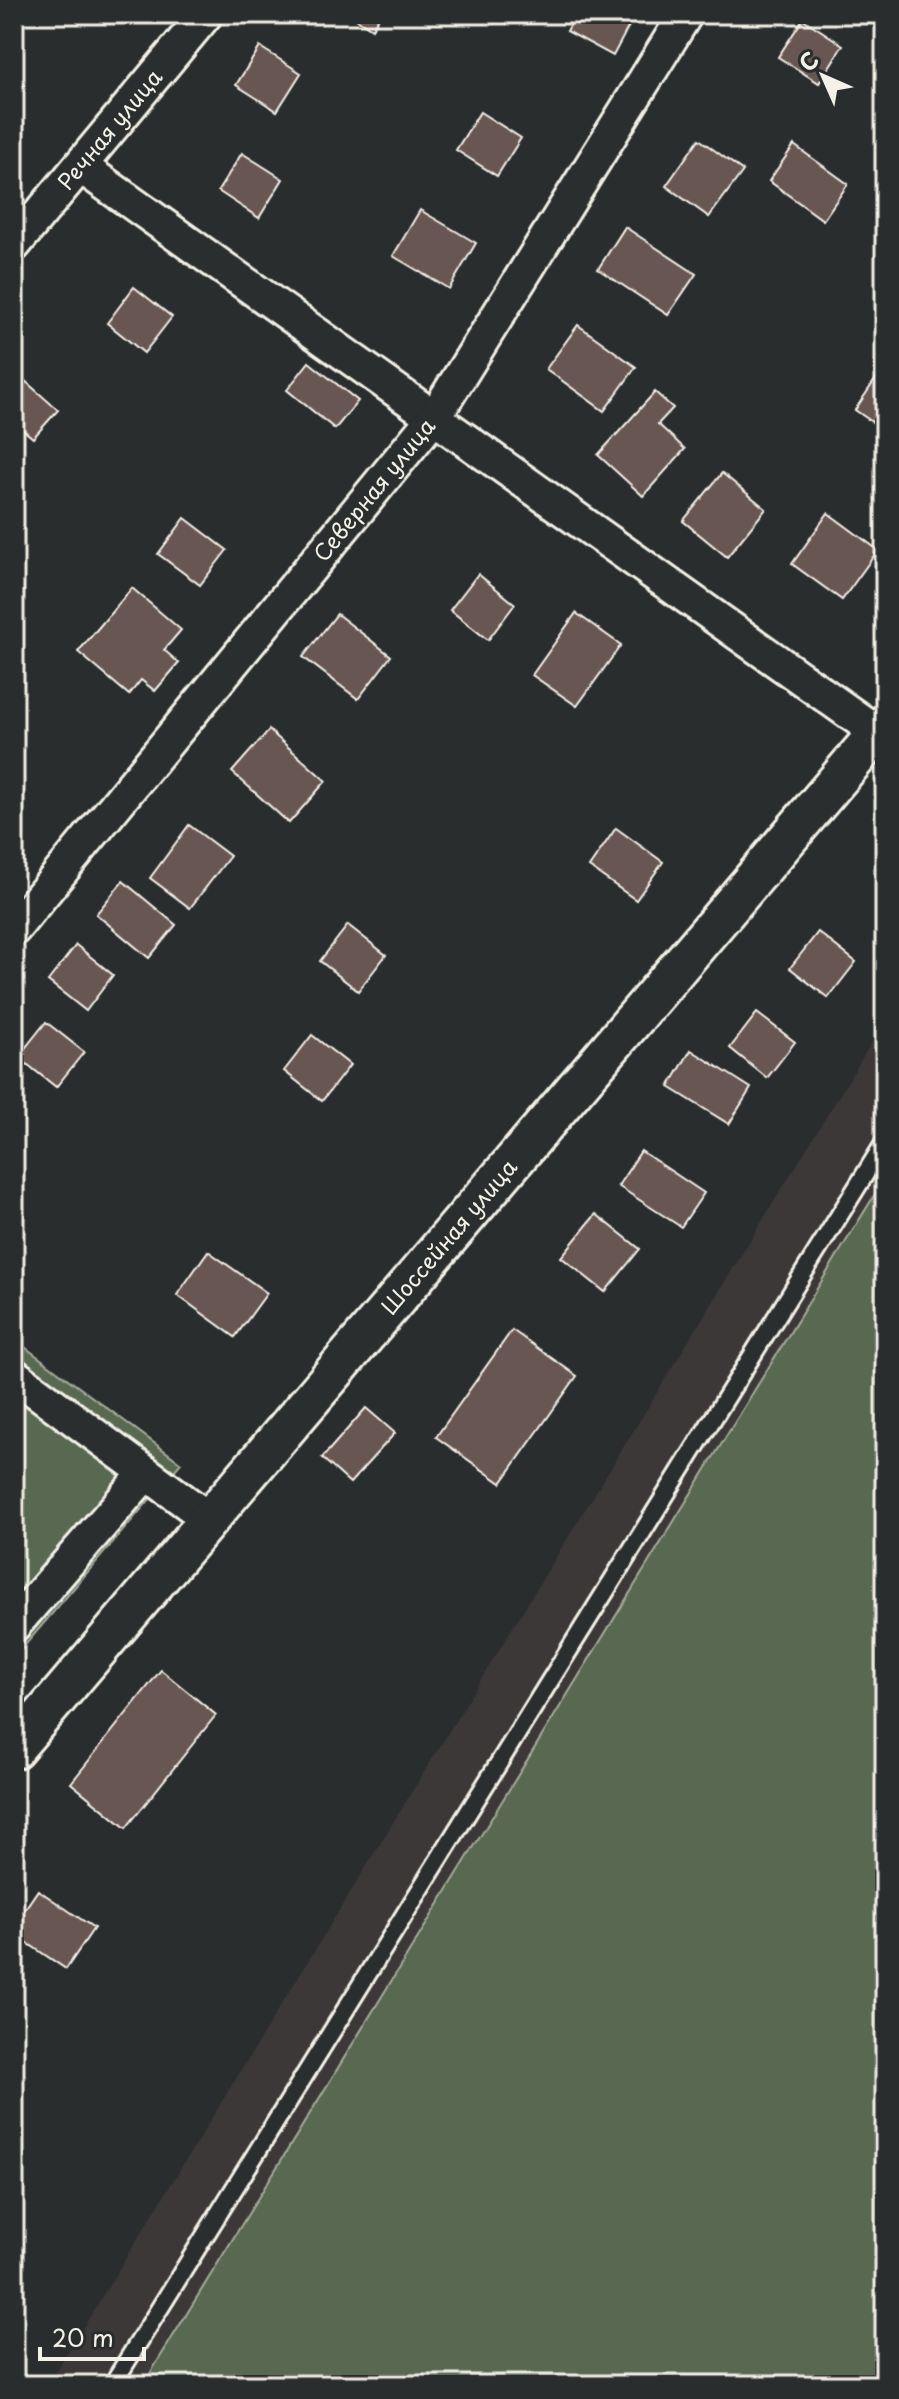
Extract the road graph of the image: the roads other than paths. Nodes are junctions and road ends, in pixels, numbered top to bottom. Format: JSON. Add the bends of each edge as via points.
{"nodes":[{"id":1,"x":206,"y":14,"type":"edge"},
{"id":2,"x":686,"y":14,"type":"edge"},
{"id":3,"x":80,"y":166,"type":"junction"},
{"id":4,"x":14,"y":245,"type":"edge"},
{"id":5,"x":435,"y":416,"type":"junction"},
{"id":6,"x":882,"y":729,"type":"edge"},
{"id":7,"x":14,"y":929,"type":"edge"},
{"id":8,"x":885,"y":1142,"type":"edge"},
{"id":9,"x":14,"y":1375,"type":"edge"},
{"id":10,"x":146,"y":1473,"type":"junction"},
{"id":11,"x":210,"y":1520,"type":"junction"},
{"id":12,"x":14,"y":1625,"type":"edge"},
{"id":13,"x":14,"y":1749,"type":"edge"},
{"id":14,"x":112,"y":2385,"type":"edge"}],
"edges":[{"from":1,"to":3,"type":"street","name":"Речная улица"},
{"from":2,"to":5,"type":"street","name":"Северная улица"},
{"from":3,"to":4,"type":"street","name":"Речная улица"},
{"from":3,"to":5,"type":"street"},
{"from":5,"to":6,"type":"street"},
{"from":5,"to":7,"type":"street","name":"Северная улица"},
{"from":6,"to":11,"type":"street","name":"Шоссейная улица"},
{"from":8,"to":14,"type":"lane"},
{"from":9,"to":10,"type":"street"},
{"from":10,"to":11,"type":"street"},
{"from":10,"to":12,"type":"street"},
{"from":11,"to":13,"type":"street","name":"Шоссейная улица"}]}
